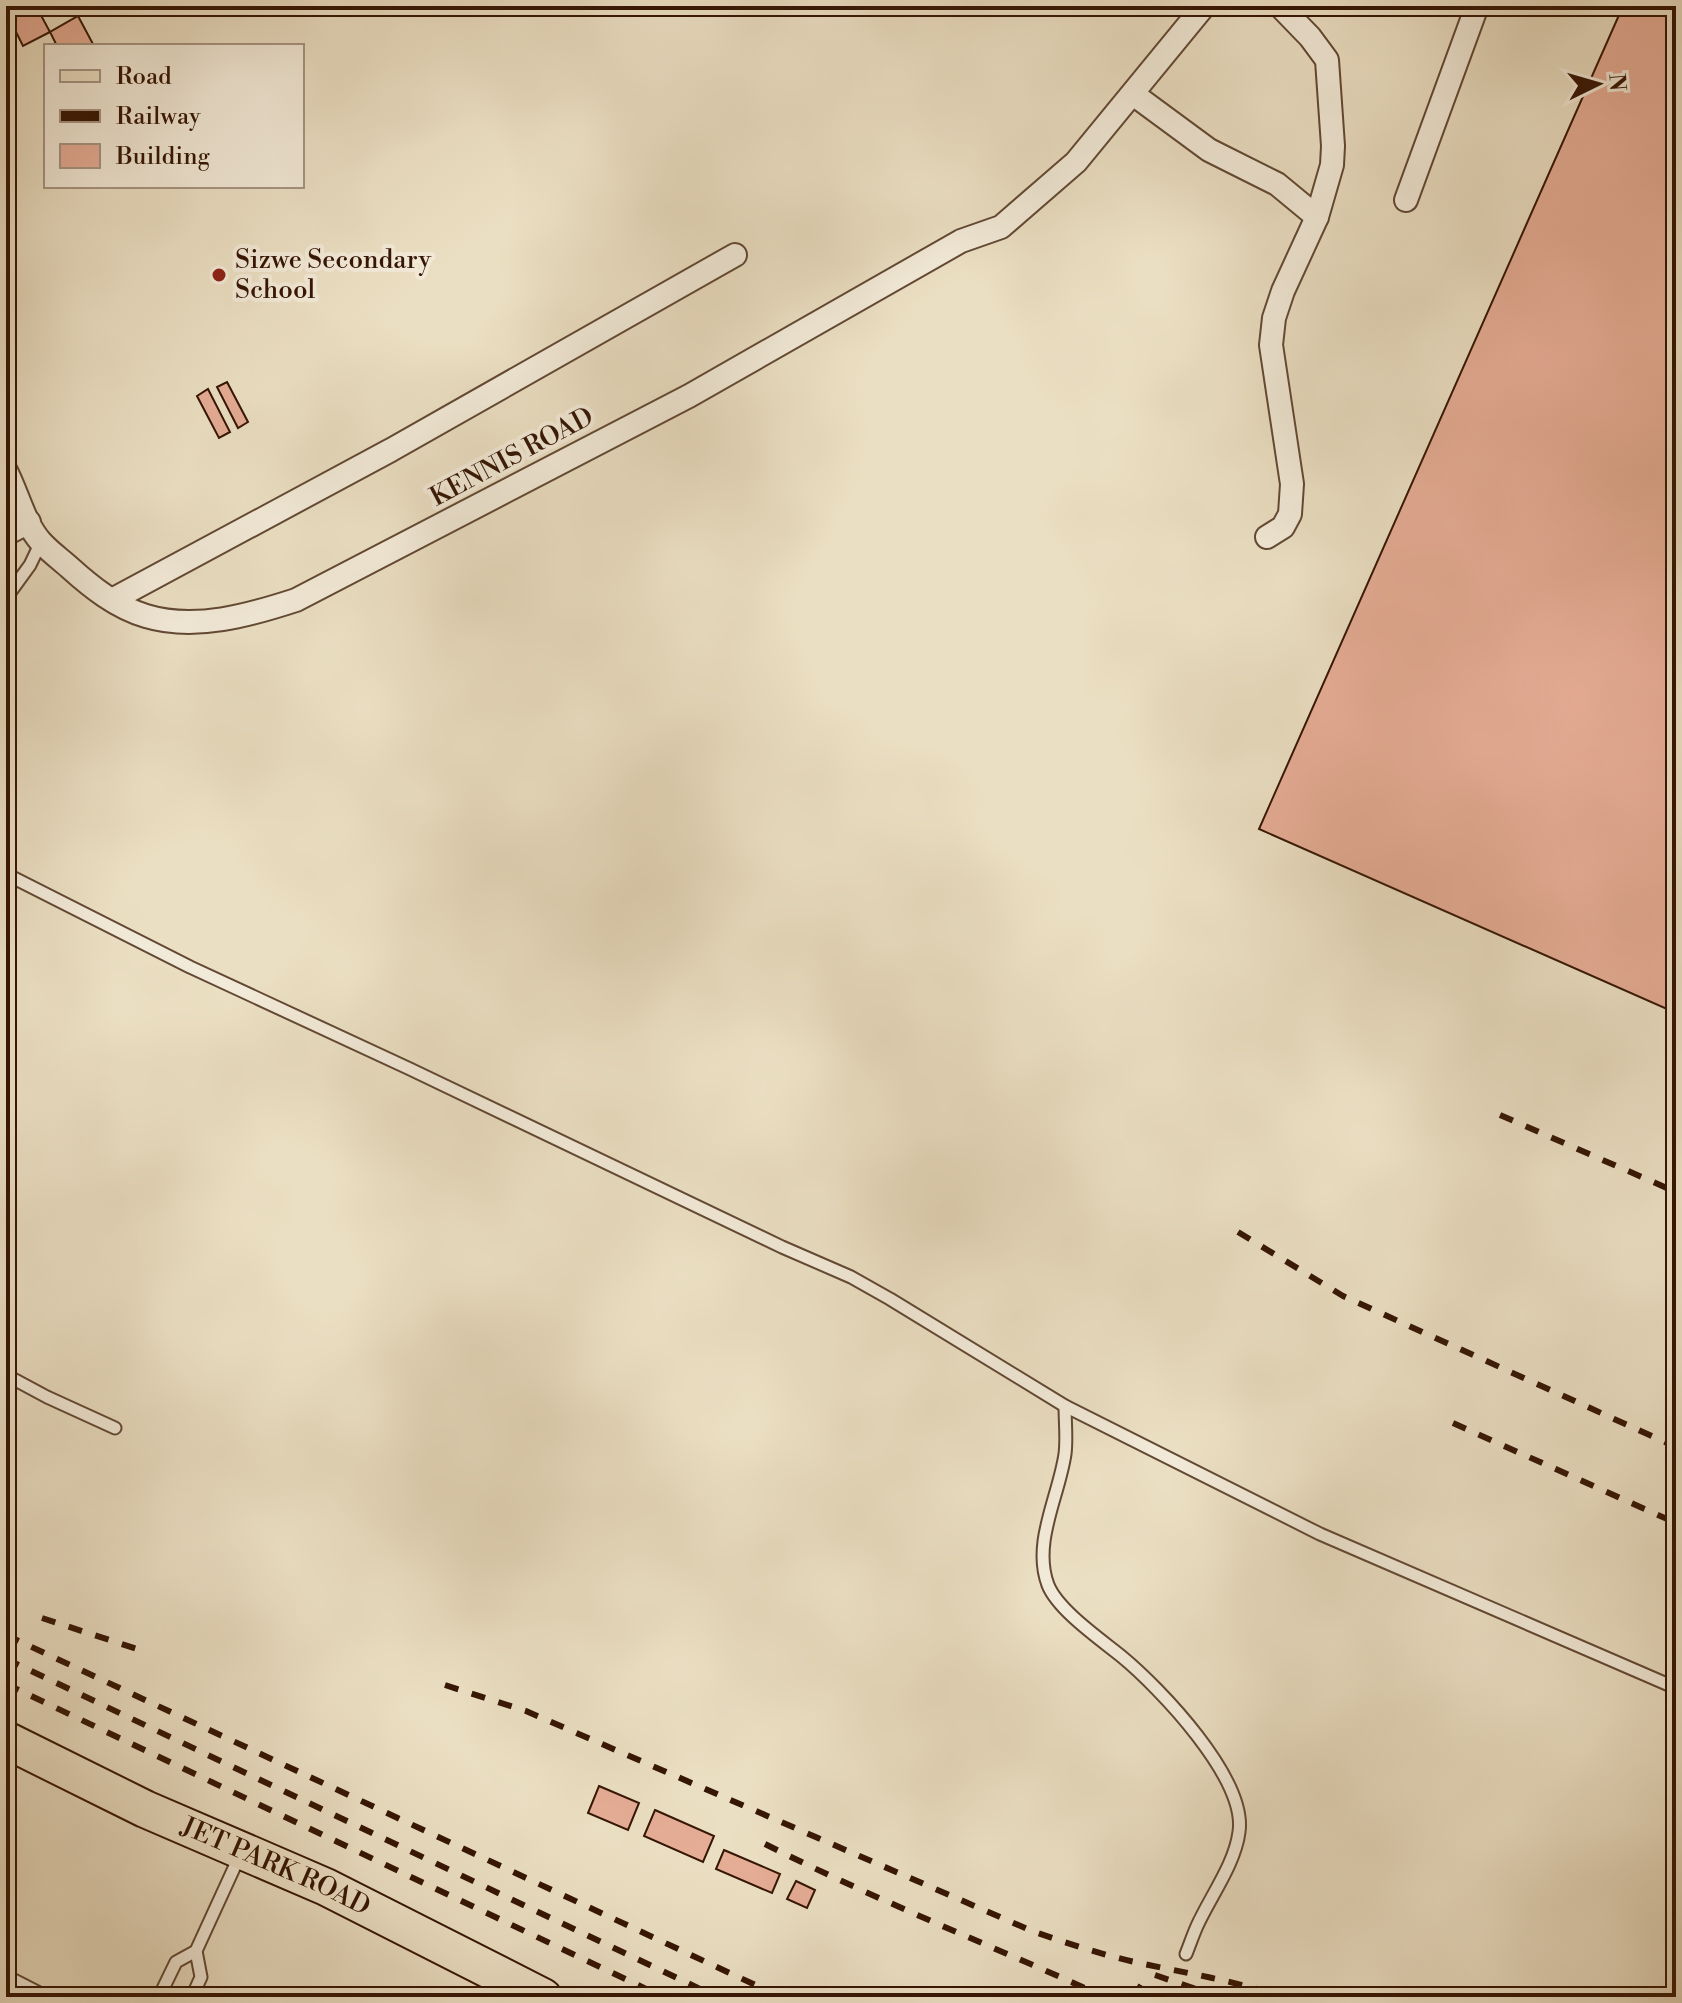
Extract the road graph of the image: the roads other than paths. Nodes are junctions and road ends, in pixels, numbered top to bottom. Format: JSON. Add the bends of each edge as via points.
{"nodes":[{"id":1,"x":1204,"y":6,"type":"edge"},
{"id":2,"x":1280,"y":6,"type":"edge"},
{"id":3,"x":1477,"y":6,"type":"edge"},
{"id":4,"x":1133,"y":94,"type":"junction"},
{"id":5,"x":1406,"y":200,"type":"dead end"},
{"id":6,"x":1317,"y":217,"type":"junction"},
{"id":7,"x":735,"y":255,"type":"dead end"},
{"id":8,"x":6,"y":471,"type":"edge"},
{"id":9,"x":29,"y":522,"type":"junction"},
{"id":10,"x":6,"y":534,"type":"edge"},
{"id":11,"x":1267,"y":537,"type":"dead end"},
{"id":12,"x":41,"y":542,"type":"junction"},
{"id":13,"x":6,"y":598,"type":"edge"},
{"id":14,"x":112,"y":600,"type":"junction"},
{"id":15,"x":6,"y":874,"type":"edge"},
{"id":16,"x":6,"y":1375,"type":"edge"},
{"id":17,"x":1065,"y":1406,"type":"junction"},
{"id":18,"x":115,"y":1428,"type":"dead end"},
{"id":19,"x":1676,"y":1688,"type":"edge"},
{"id":20,"x":6,"y":1740,"type":"edge"},
{"id":21,"x":6,"y":1752,"type":"edge"},
{"id":22,"x":239,"y":1857,"type":"junction"},
{"id":23,"x":196,"y":1951,"type":"junction"},
{"id":24,"x":1186,"y":1954,"type":"dead end"},
{"id":25,"x":6,"y":1976,"type":"edge"},
{"id":26,"x":47,"y":1997,"type":"edge"},
{"id":27,"x":159,"y":1997,"type":"edge"},
{"id":28,"x":192,"y":1997,"type":"edge"},
{"id":29,"x":519,"y":1997,"type":"edge"},
{"id":30,"x":543,"y":1997,"type":"edge"}],
"edges":[{"from":1,"to":4,"type":"street"},
{"from":2,"to":6,"type":"street","via":[[1327,60],[1332,165]]},
{"from":3,"to":5,"type":"street"},
{"from":4,"to":6,"type":"street","via":[[1209,150],[1277,184]]},
{"from":4,"to":14,"type":"street","name":"KENNIS ROAD","via":[[1076,162],[1001,227],[961,241],[689,396],[296,600],[245,616],[178,621],[142,616]]},
{"from":6,"to":11,"type":"street","via":[[1274,318],[1271,345],[1292,484],[1290,514],[1283,527]]},
{"from":7,"to":14,"type":"street"},
{"from":8,"to":9,"type":"street","name":"KENNIS ROAD"},
{"from":9,"to":10,"type":"street"},
{"from":9,"to":12,"type":"street","name":"KENNIS ROAD"},
{"from":12,"to":13,"type":"lane"},
{"from":12,"to":14,"type":"street","name":"KENNIS ROAD"},
{"from":15,"to":17,"type":"lane","via":[[190,967],[851,1277]]},
{"from":16,"to":18,"type":"lane"},
{"from":17,"to":19,"type":"lane","via":[[1320,1534]]},
{"from":17,"to":24,"type":"lane","via":[[1065,1453],[1043,1558],[1048,1585],[1193,1731],[1224,1774],[1240,1816],[1231,1857]]},
{"from":20,"to":22,"type":"main road","name":"JET PARK ROAD"},
{"from":21,"to":22,"type":"main road","name":"JET PARK ROAD"},
{"from":22,"to":23,"type":"lane"},
{"from":22,"to":29,"type":"main road","name":"JET PARK ROAD"},
{"from":22,"to":30,"type":"main road","name":"JET PARK ROAD","via":[[326,1887]]},
{"from":23,"to":27,"type":"lane","via":[[176,1962]]},
{"from":23,"to":28,"type":"lane","via":[[201,1977]]},
{"from":25,"to":26,"type":"lane"}]}
